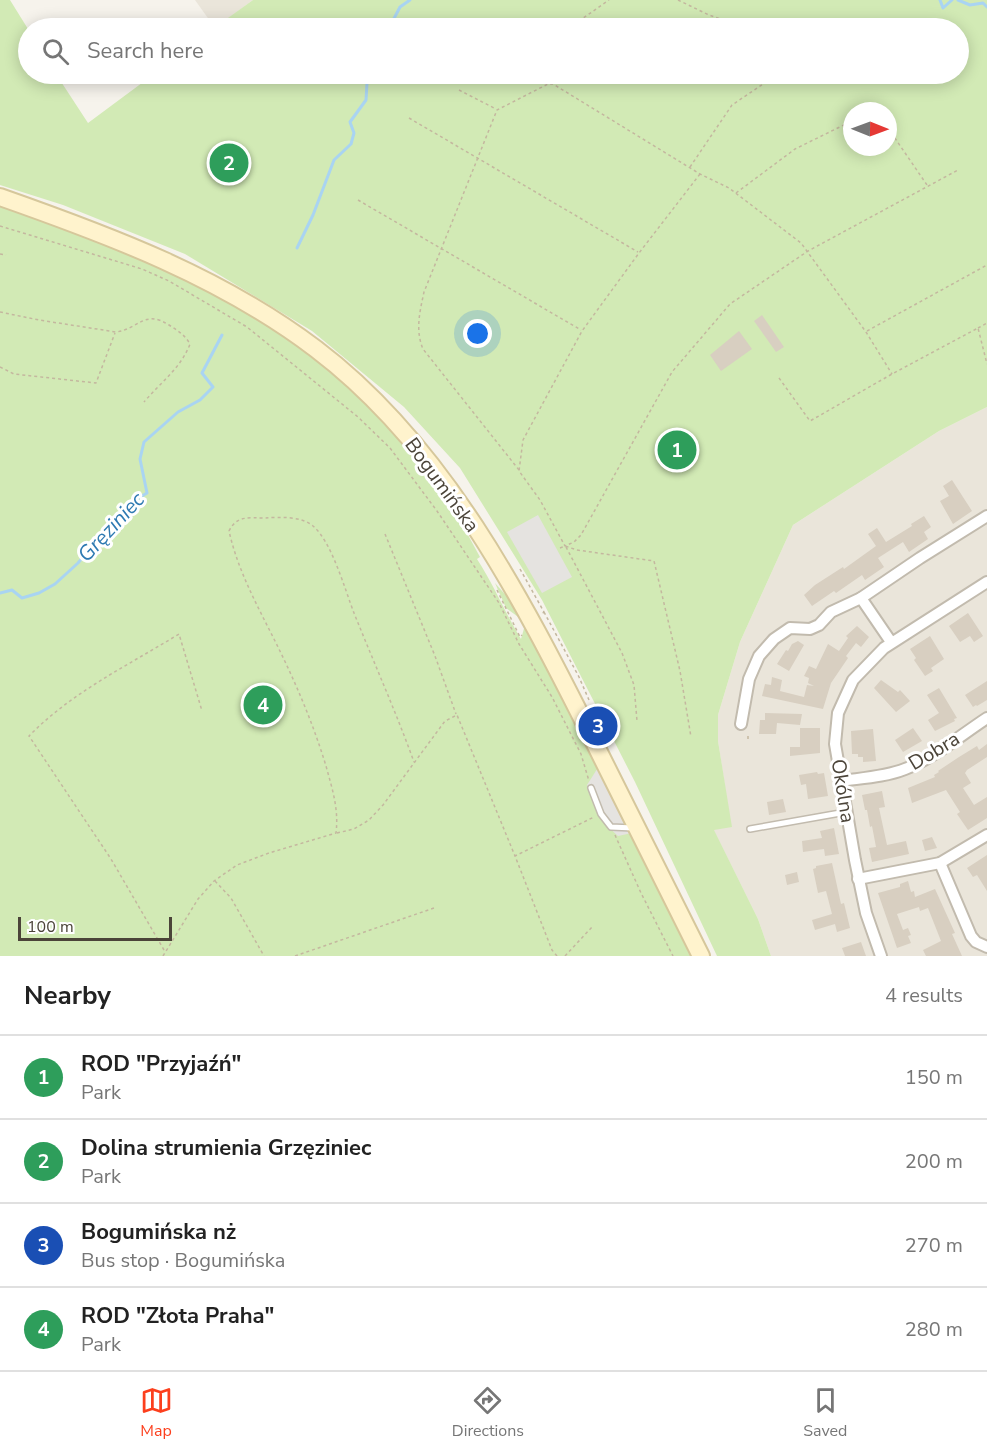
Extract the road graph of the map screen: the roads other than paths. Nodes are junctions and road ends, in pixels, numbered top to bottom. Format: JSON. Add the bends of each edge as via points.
{"nodes":[{"id":1,"x":0,"y":197,"type":"edge"},
{"id":2,"x":987,"y":516,"type":"edge"},
{"id":3,"x":987,"y":582,"type":"edge"},
{"id":4,"x":861,"y":598,"type":"junction"},
{"id":5,"x":891,"y":642,"type":"junction"},
{"id":6,"x":987,"y":718,"type":"edge"},
{"id":7,"x":741,"y":724,"type":"dead end"},
{"id":8,"x":841,"y":781,"type":"junction"},
{"id":9,"x":591,"y":788,"type":"road end"},
{"id":10,"x":846,"y":812,"type":"junction"},
{"id":11,"x":750,"y":828,"type":"dead end"},
{"id":12,"x":638,"y":829,"type":"junction"},
{"id":13,"x":987,"y":835,"type":"edge"},
{"id":14,"x":940,"y":863,"type":"junction"},
{"id":15,"x":858,"y":879,"type":"junction"},
{"id":16,"x":987,"y":947,"type":"edge"},
{"id":17,"x":701,"y":956,"type":"edge"},
{"id":18,"x":881,"y":956,"type":"edge"}],
"edges":[{"from":1,"to":12,"type":"street","name":"Bogumińska","via":[[113,237],[213,284],[316,349],[381,406],[420,450],[506,578]]},
{"from":2,"to":4,"type":"street"},
{"from":3,"to":5,"type":"street","name":"Okólna"},
{"from":4,"to":5,"type":"street"},
{"from":4,"to":7,"type":"street","via":[[831,612],[819,625],[790,628],[768,645],[749,679]]},
{"from":5,"to":8,"type":"street","name":"Okólna","via":[[857,674],[840,703],[835,732]]},
{"from":6,"to":8,"type":"street","name":"Dobra","via":[[906,769]]},
{"from":8,"to":10,"type":"street","name":"Okólna"},
{"from":9,"to":12,"type":"lane","via":[[601,814],[611,826]]},
{"from":10,"to":11,"type":"lane"},
{"from":10,"to":15,"type":"street","name":"Okólna"},
{"from":12,"to":17,"type":"street","name":"Bogumińska"},
{"from":13,"to":14,"type":"street"},
{"from":14,"to":15,"type":"street"},
{"from":14,"to":16,"type":"street","via":[[971,936]]},
{"from":15,"to":18,"type":"street","name":"Okólna"}]}
